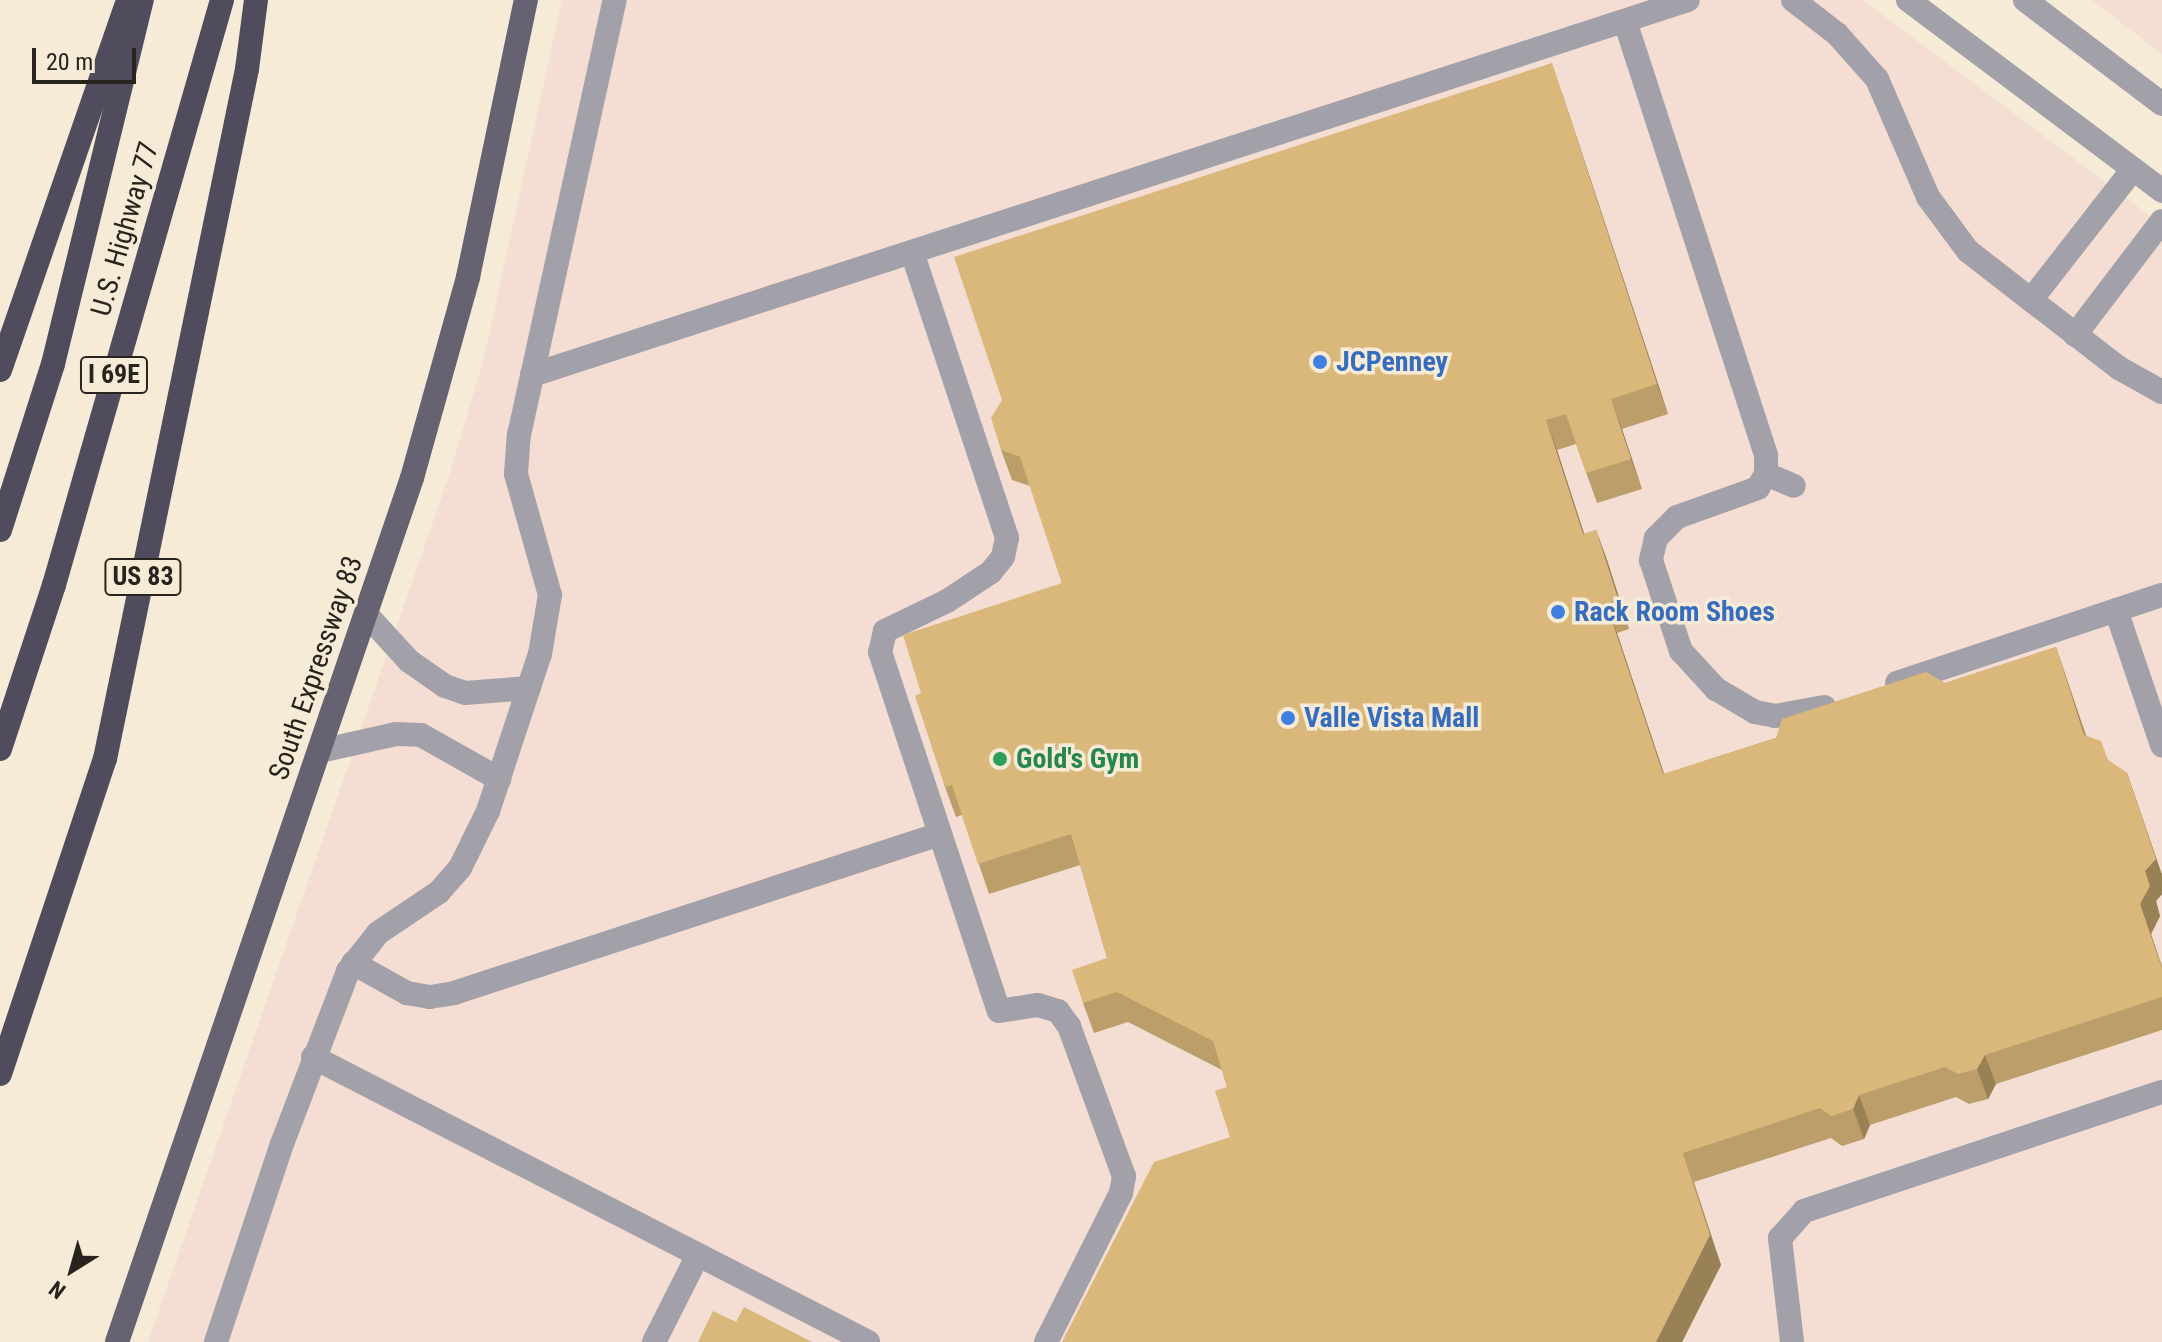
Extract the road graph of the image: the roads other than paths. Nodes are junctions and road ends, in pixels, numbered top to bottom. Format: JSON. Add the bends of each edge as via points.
{"nodes":[{"id":1,"x":129,"y":0,"type":"edge"},
{"id":2,"x":142,"y":0,"type":"edge"},
{"id":3,"x":222,"y":0,"type":"edge"},
{"id":4,"x":256,"y":0,"type":"edge"},
{"id":5,"x":526,"y":0,"type":"edge"},
{"id":6,"x":615,"y":0,"type":"edge"},
{"id":7,"x":1688,"y":0,"type":"edge"},
{"id":8,"x":1793,"y":0,"type":"edge"},
{"id":9,"x":1908,"y":0,"type":"edge"},
{"id":10,"x":2025,"y":0,"type":"edge"},
{"id":11,"x":1625,"y":21,"type":"junction"},
{"id":12,"x":2162,"y":104,"type":"edge"},
{"id":13,"x":2133,"y":169,"type":"junction"},
{"id":14,"x":2162,"y":191,"type":"edge"},
{"id":15,"x":2162,"y":221,"type":"edge"},
{"id":16,"x":912,"y":252,"type":"junction"},
{"id":17,"x":2031,"y":300,"type":"junction"},
{"id":18,"x":2075,"y":335,"type":"junction"},
{"id":19,"x":0,"y":370,"type":"edge"},
{"id":20,"x":532,"y":375,"type":"junction"},
{"id":21,"x":2162,"y":392,"type":"edge"},
{"id":22,"x":1766,"y":474,"type":"junction"},
{"id":23,"x":1794,"y":486,"type":"dead end"},
{"id":24,"x":0,"y":530,"type":"edge"},
{"id":25,"x":2162,"y":595,"type":"edge"},
{"id":26,"x":2116,"y":610,"type":"junction"},
{"id":27,"x":366,"y":614,"type":"junction"},
{"id":28,"x":529,"y":688,"type":"junction"},
{"id":29,"x":1875,"y":690,"type":"edge"},
{"id":30,"x":1849,"y":698,"type":"edge"},
{"id":31,"x":2162,"y":745,"type":"edge"},
{"id":32,"x":0,"y":749,"type":"edge"},
{"id":33,"x":320,"y":751,"type":"junction"},
{"id":34,"x":499,"y":779,"type":"junction"},
{"id":35,"x":940,"y":834,"type":"junction"},
{"id":36,"x":353,"y":963,"type":"junction"},
{"id":37,"x":313,"y":1057,"type":"junction"},
{"id":38,"x":0,"y":1074,"type":"edge"},
{"id":39,"x":2162,"y":1092,"type":"edge"},
{"id":40,"x":698,"y":1255,"type":"junction"},
{"id":41,"x":117,"y":1342,"type":"edge"},
{"id":42,"x":216,"y":1342,"type":"edge"},
{"id":43,"x":654,"y":1342,"type":"edge"},
{"id":44,"x":868,"y":1342,"type":"edge"},
{"id":45,"x":1046,"y":1342,"type":"edge"},
{"id":46,"x":1792,"y":1342,"type":"edge"}],
"edges":[{"from":1,"to":19,"type":"highway"},
{"from":2,"to":24,"type":"highway","name":"U.S. Highway 77","number":"I 69E","via":[[53,364]]},
{"from":3,"to":32,"type":"highway","name":"U.S. Highway 77","number":"I 69E","via":[[54,585]]},
{"from":4,"to":38,"type":"highway","number":"US 83","via":[[247,69],[105,759]]},
{"from":5,"to":27,"type":"main road","name":"South Expressway 83","via":[[468,277],[412,478]]},
{"from":6,"to":20,"type":"street"},
{"from":7,"to":11,"type":"street"},
{"from":8,"to":17,"type":"street","via":[[1837,34],[1877,79],[1943,222],[1968,251]]},
{"from":9,"to":13,"type":"street"},
{"from":10,"to":12,"type":"street"},
{"from":11,"to":16,"type":"street"},
{"from":11,"to":22,"type":"street","via":[[1760,437]]},
{"from":13,"to":14,"type":"street"},
{"from":13,"to":17,"type":"street"},
{"from":15,"to":18,"type":"street"},
{"from":16,"to":20,"type":"street"},
{"from":16,"to":35,"type":"street","via":[[1007,538],[1003,557],[991,572],[880,638]]},
{"from":17,"to":18,"type":"street"},
{"from":18,"to":21,"type":"street"},
{"from":20,"to":28,"type":"street","via":[[516,474],[550,595],[549,621]]},
{"from":22,"to":23,"type":"street"},
{"from":22,"to":30,"type":"street","via":[[1758,488],[1677,517],[1656,538],[1651,560],[1671,626],[1694,669],[1755,712],[1797,715]]},
{"from":25,"to":26,"type":"street"},
{"from":26,"to":29,"type":"street"},
{"from":26,"to":31,"type":"street"},
{"from":27,"to":28,"type":"street","via":[[409,661],[445,686],[465,693]]},
{"from":27,"to":33,"type":"main road","name":"South Expressway 83"},
{"from":28,"to":34,"type":"street"},
{"from":33,"to":34,"type":"street","via":[[396,734],[421,735]]},
{"from":33,"to":41,"type":"main road","name":"South Expressway 83"},
{"from":34,"to":36,"type":"street","via":[[460,868],[439,892],[378,933]]},
{"from":35,"to":36,"type":"street","via":[[454,993],[407,993]]},
{"from":35,"to":45,"type":"street","via":[[999,1011],[1038,1005],[1058,1011],[1069,1026],[1124,1176],[1121,1193]]},
{"from":36,"to":37,"type":"street"},
{"from":37,"to":40,"type":"street"},
{"from":37,"to":42,"type":"street"},
{"from":39,"to":46,"type":"street","via":[[1804,1211],[1780,1238]]},
{"from":40,"to":43,"type":"street"},
{"from":40,"to":44,"type":"street"}]}
